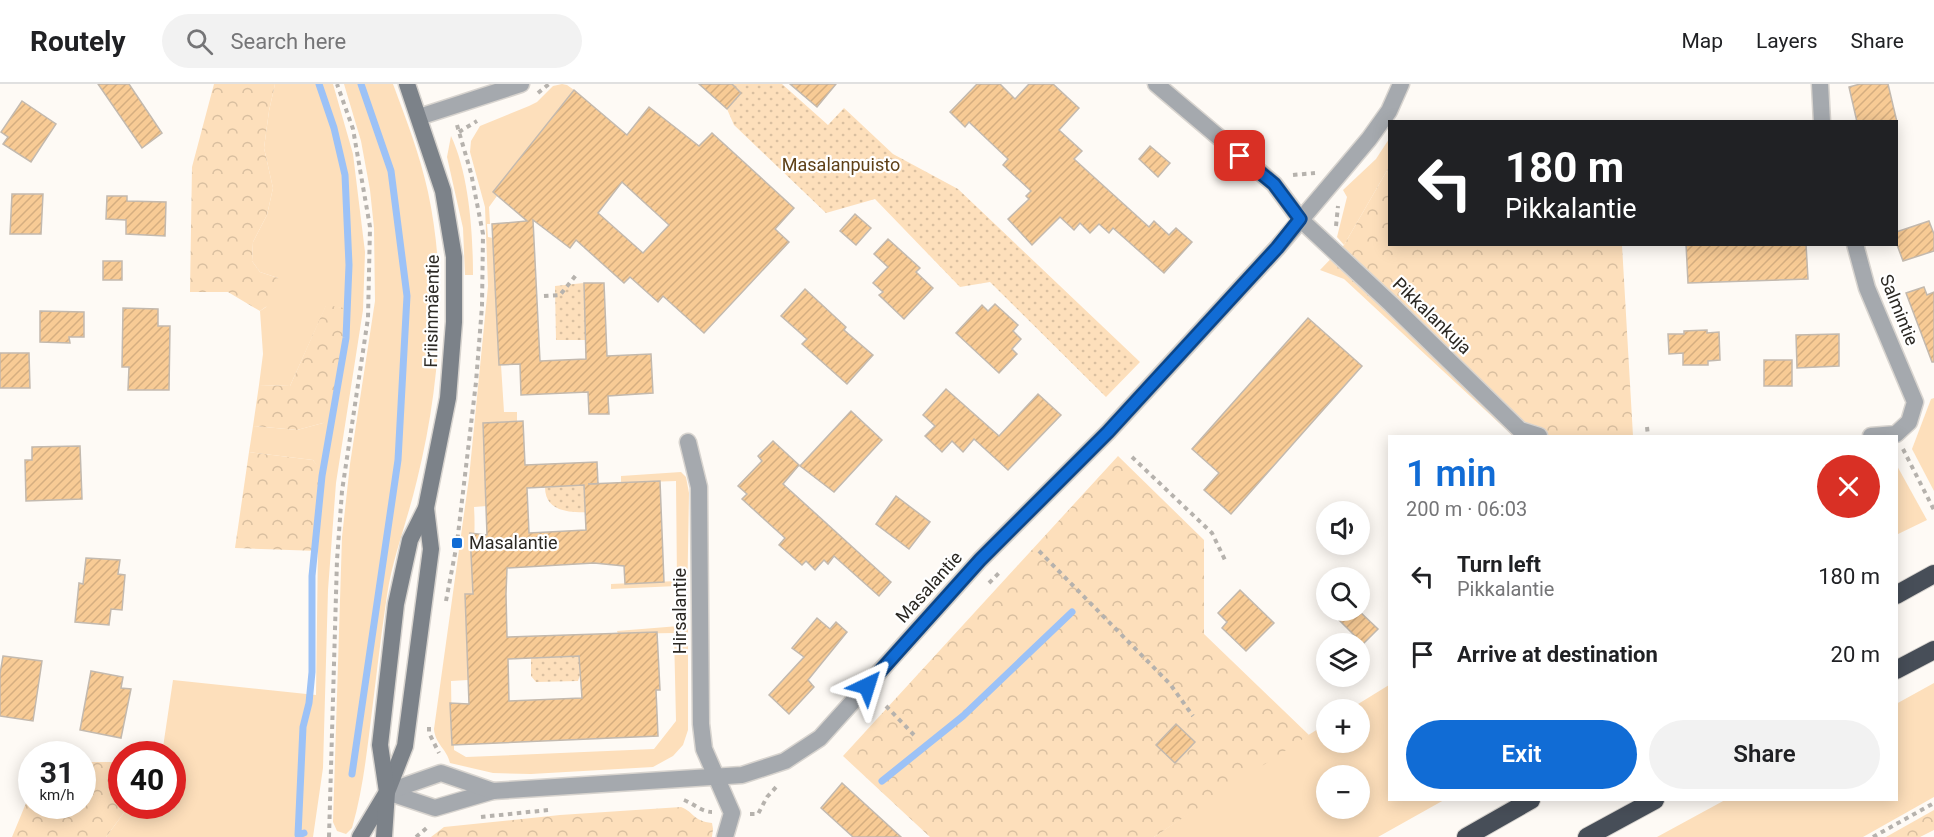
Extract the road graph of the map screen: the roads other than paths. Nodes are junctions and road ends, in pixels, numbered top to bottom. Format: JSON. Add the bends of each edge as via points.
{"nodes":[{"id":1,"x":407,"y":84,"type":"edge"},
{"id":2,"x":521,"y":84,"type":"edge"},
{"id":3,"x":1156,"y":84,"type":"edge"},
{"id":4,"x":1401,"y":84,"type":"edge"},
{"id":5,"x":1820,"y":84,"type":"edge"},
{"id":6,"x":419,"y":117,"type":"junction"},
{"id":7,"x":1822,"y":120,"type":"edge"},
{"id":8,"x":1300,"y":219,"type":"junction"},
{"id":9,"x":1856,"y":246,"type":"edge"},
{"id":10,"x":1536,"y":435,"type":"edge"},
{"id":11,"x":1884,"y":435,"type":"edge"},
{"id":12,"x":688,"y":442,"type":"dead end"},
{"id":13,"x":426,"y":508,"type":"junction"},
{"id":14,"x":1934,"y":574,"type":"edge"},
{"id":15,"x":1898,"y":594,"type":"edge"},
{"id":16,"x":1934,"y":650,"type":"edge"},
{"id":17,"x":1898,"y":669,"type":"edge"},
{"id":18,"x":718,"y":777,"type":"junction"},
{"id":19,"x":493,"y":791,"type":"junction"},
{"id":20,"x":387,"y":792,"type":"junction"},
{"id":21,"x":1529,"y":801,"type":"edge"},
{"id":22,"x":1653,"y":801,"type":"edge"},
{"id":23,"x":360,"y":837,"type":"edge"},
{"id":24,"x":384,"y":837,"type":"edge"},
{"id":25,"x":725,"y":837,"type":"edge"},
{"id":26,"x":1466,"y":837,"type":"edge"},
{"id":27,"x":1587,"y":837,"type":"edge"}],
"edges":[{"from":1,"to":6,"type":"main road","name":"Friisinmäentie"},
{"from":2,"to":6,"type":"street"},
{"from":3,"to":8,"type":"street","name":"Pikkalankuja","via":[[1274,184]]},
{"from":4,"to":8,"type":"street","name":"Masalantie","via":[[1369,140]]},
{"from":5,"to":7,"type":"street"},
{"from":6,"to":13,"type":"main road","name":"Friisinmäentie","via":[[443,191],[454,256],[448,398]]},
{"from":8,"to":10,"type":"street","name":"Pikkalankuja","via":[[1520,430]]},
{"from":8,"to":18,"type":"street","name":"Masalantie","via":[[1108,432],[987,553],[820,738],[770,767],[742,776]]},
{"from":9,"to":11,"type":"street","name":"Salmintie","via":[[1867,288],[1915,402],[1909,422],[1896,434]]},
{"from":12,"to":18,"type":"street","name":"Hirsalantie","via":[[699,487],[700,724],[704,749]]},
{"from":13,"to":20,"type":"main road","name":"Friisinmäentie","via":[[431,549],[405,746]]},
{"from":13,"to":20,"type":"main road","name":"Friisinmäentie","via":[[410,540],[396,604],[380,745]]},
{"from":14,"to":15,"type":"highway"},
{"from":16,"to":17,"type":"highway"},
{"from":18,"to":19,"type":"street","name":"Masalantie"},
{"from":18,"to":25,"type":"street","name":"Hirsalantie","via":[[732,813]]},
{"from":19,"to":20,"type":"street","name":"Masalantie","via":[[435,808]]},
{"from":19,"to":20,"type":"street","name":"Masalantie","via":[[441,773]]},
{"from":20,"to":23,"type":"main road","name":"Friisinmäentie"},
{"from":20,"to":24,"type":"main road","name":"Friisinmäentie"},
{"from":21,"to":26,"type":"highway"},
{"from":22,"to":27,"type":"highway"}]}
